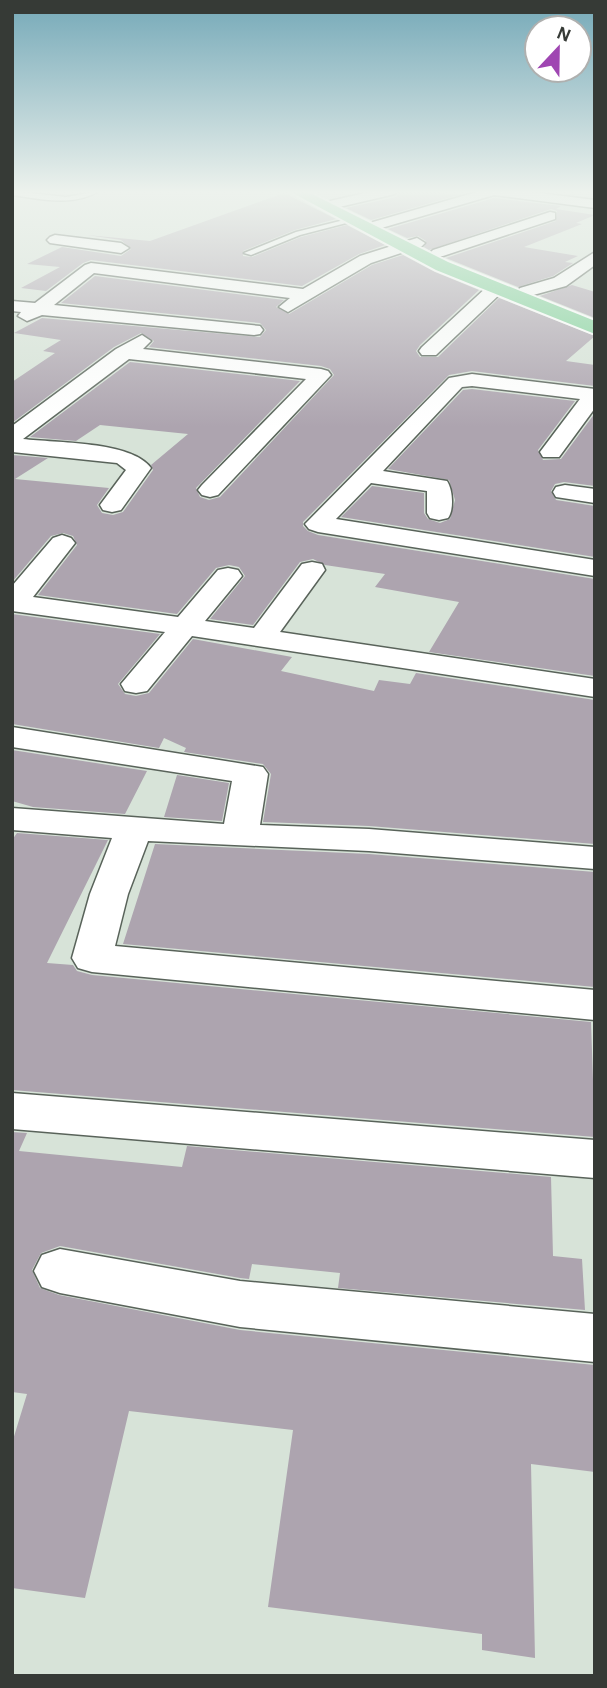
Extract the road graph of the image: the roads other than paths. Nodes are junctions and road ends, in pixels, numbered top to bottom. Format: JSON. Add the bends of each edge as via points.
{"nodes":[{"id":1,"x":89,"y":270,"type":"edge"},
{"id":2,"x":106,"y":270,"type":"edge"},
{"id":3,"x":348,"y":270,"type":"edge"},
{"id":4,"x":458,"y":270,"type":"edge"},
{"id":5,"x":476,"y":270,"type":"edge"},
{"id":6,"x":577,"y":270,"type":"edge"},
{"id":7,"x":249,"y":272,"type":"dead end"},
{"id":8,"x":223,"y":284,"type":"junction"},
{"id":9,"x":495,"y":289,"type":"junction"},
{"id":10,"x":526,"y":292,"type":"junction"},
{"id":11,"x":307,"y":295,"type":"junction"},
{"id":12,"x":12,"y":306,"type":"edge"},
{"id":13,"x":39,"y":309,"type":"junction"},
{"id":14,"x":595,"y":320,"type":"edge"},
{"id":15,"x":265,"y":322,"type":"junction"},
{"id":16,"x":169,"y":323,"type":"junction"},
{"id":17,"x":12,"y":327,"type":"edge"},
{"id":18,"x":595,"y":328,"type":"edge"},
{"id":19,"x":429,"y":351,"type":"dead end"},
{"id":20,"x":226,"y":352,"type":"dead end"},
{"id":21,"x":123,"y":353,"type":"junction"},
{"id":22,"x":595,"y":395,"type":"edge"},
{"id":23,"x":12,"y":437,"type":"edge"},
{"id":24,"x":12,"y":444,"type":"edge"},
{"id":25,"x":551,"y":452,"type":"dead end"},
{"id":26,"x":365,"y":475,"type":"junction"},
{"id":27,"x":210,"y":490,"type":"dead end"},
{"id":28,"x":565,"y":492,"type":"dead end"},
{"id":29,"x":595,"y":496,"type":"edge"},
{"id":30,"x":112,"y":505,"type":"dead end"},
{"id":31,"x":439,"y":513,"type":"dead end"},
{"id":32,"x":62,"y":543,"type":"dead end"},
{"id":33,"x":595,"y":568,"type":"edge"},
{"id":34,"x":312,"y":570,"type":"dead end"},
{"id":35,"x":228,"y":576,"type":"dead end"},
{"id":36,"x":13,"y":603,"type":"edge"},
{"id":37,"x":186,"y":626,"type":"junction"},
{"id":38,"x":261,"y":638,"type":"junction"},
{"id":39,"x":136,"y":684,"type":"dead end"},
{"id":40,"x":595,"y":688,"type":"edge"},
{"id":41,"x":12,"y":737,"type":"edge"},
{"id":42,"x":12,"y":819,"type":"edge"},
{"id":43,"x":134,"y":829,"type":"junction"},
{"id":44,"x":240,"y":836,"type":"junction"},
{"id":45,"x":595,"y":858,"type":"edge"},
{"id":46,"x":595,"y":1005,"type":"edge"},
{"id":47,"x":12,"y":1111,"type":"edge"},
{"id":48,"x":595,"y":1159,"type":"edge"},
{"id":49,"x":60,"y":1271,"type":"dead end"},
{"id":50,"x":595,"y":1338,"type":"edge"}],
"edges":[{"from":1,"to":13,"type":"street"},
{"from":2,"to":8,"type":"street"},
{"from":3,"to":11,"type":"street"},
{"from":4,"to":9,"type":"main road"},
{"from":5,"to":10,"type":"main road"},
{"from":6,"to":10,"type":"street","via":[[560,282]]},
{"from":7,"to":8,"type":"street"},
{"from":8,"to":11,"type":"street"},
{"from":9,"to":18,"type":"main road"},
{"from":9,"to":19,"type":"street"},
{"from":10,"to":14,"type":"main road"},
{"from":11,"to":15,"type":"street"},
{"from":12,"to":13,"type":"street"},
{"from":13,"to":16,"type":"street"},
{"from":13,"to":17,"type":"street"},
{"from":15,"to":16,"type":"street"},
{"from":15,"to":20,"type":"street"},
{"from":16,"to":21,"type":"street"},
{"from":21,"to":23,"type":"street"},
{"from":21,"to":27,"type":"street","via":[[321,375]]},
{"from":22,"to":25,"type":"street"},
{"from":22,"to":26,"type":"street","via":[[461,380]]},
{"from":24,"to":30,"type":"street","via":[[123,457],[139,468]]},
{"from":26,"to":31,"type":"street","via":[[439,486]]},
{"from":26,"to":33,"type":"street","via":[[318,524]]},
{"from":28,"to":29,"type":"street"},
{"from":32,"to":36,"type":"street"},
{"from":34,"to":38,"type":"street"},
{"from":35,"to":37,"type":"street"},
{"from":36,"to":37,"type":"street"},
{"from":37,"to":38,"type":"street"},
{"from":37,"to":39,"type":"street"},
{"from":38,"to":40,"type":"street"},
{"from":41,"to":44,"type":"street","via":[[251,774]]},
{"from":42,"to":43,"type":"street"},
{"from":43,"to":44,"type":"street"},
{"from":43,"to":46,"type":"street","via":[[109,894],[92,958]]},
{"from":44,"to":45,"type":"street","via":[[369,840]]},
{"from":47,"to":48,"type":"street"},
{"from":49,"to":50,"type":"street","via":[[240,1304]]}]}
